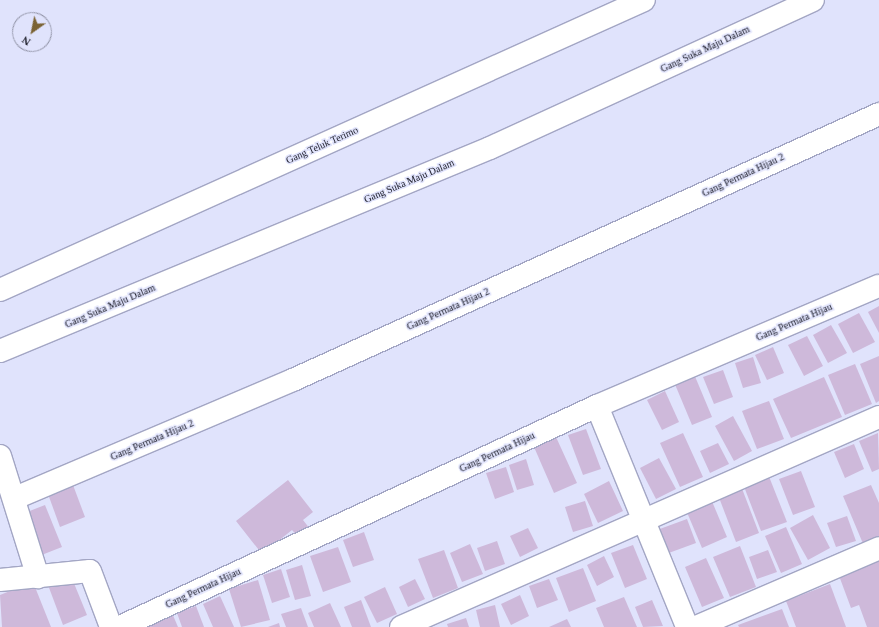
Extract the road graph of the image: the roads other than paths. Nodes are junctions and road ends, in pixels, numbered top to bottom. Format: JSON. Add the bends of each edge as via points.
{"nodes":[{"id":1,"x":644,"y":0,"type":"edge"},
{"id":2,"x":813,"y":0,"type":"edge"},
{"id":3,"x":879,"y":114,"type":"edge"},
{"id":4,"x":879,"y":286,"type":"edge"},
{"id":5,"x":0,"y":290,"type":"edge"},
{"id":6,"x":0,"y":351,"type":"edge"},
{"id":7,"x":597,"y":406,"type":"junction"},
{"id":8,"x":879,"y":418,"type":"edge"},
{"id":9,"x":0,"y":456,"type":"edge"},
{"id":10,"x":14,"y":498,"type":"junction"},
{"id":11,"x":644,"y":520,"type":"junction"},
{"id":12,"x":879,"y":548,"type":"edge"},
{"id":13,"x":38,"y":576,"type":"junction"},
{"id":14,"x":0,"y":580,"type":"edge"},
{"id":15,"x":728,"y":621,"type":"edge"},
{"id":16,"x":111,"y":627,"type":"edge"},
{"id":17,"x":120,"y":627,"type":"edge"},
{"id":18,"x":401,"y":627,"type":"edge"},
{"id":19,"x":687,"y":627,"type":"edge"},
{"id":20,"x":696,"y":627,"type":"edge"}],
"edges":[{"from":1,"to":5,"type":"street","name":"Gang Teluk Terimo"},
{"from":2,"to":6,"type":"street","name":"Gang Suka Maju Dalam","via":[[490,148]]},
{"from":3,"to":10,"type":"street","name":"Gang Permata Hijau 2","via":[[293,380]]},
{"from":4,"to":7,"type":"street","name":"Gang Permata Hijau"},
{"from":7,"to":11,"type":"street"},
{"from":7,"to":17,"type":"street","name":"Gang Permata Hijau"},
{"from":8,"to":11,"type":"street"},
{"from":9,"to":10,"type":"street"},
{"from":10,"to":13,"type":"street"},
{"from":11,"to":18,"type":"street"},
{"from":11,"to":19,"type":"street"},
{"from":12,"to":15,"type":"street"},
{"from":13,"to":14,"type":"street"},
{"from":13,"to":16,"type":"street","via":[[90,571]]},
{"from":15,"to":20,"type":"street"}]}
